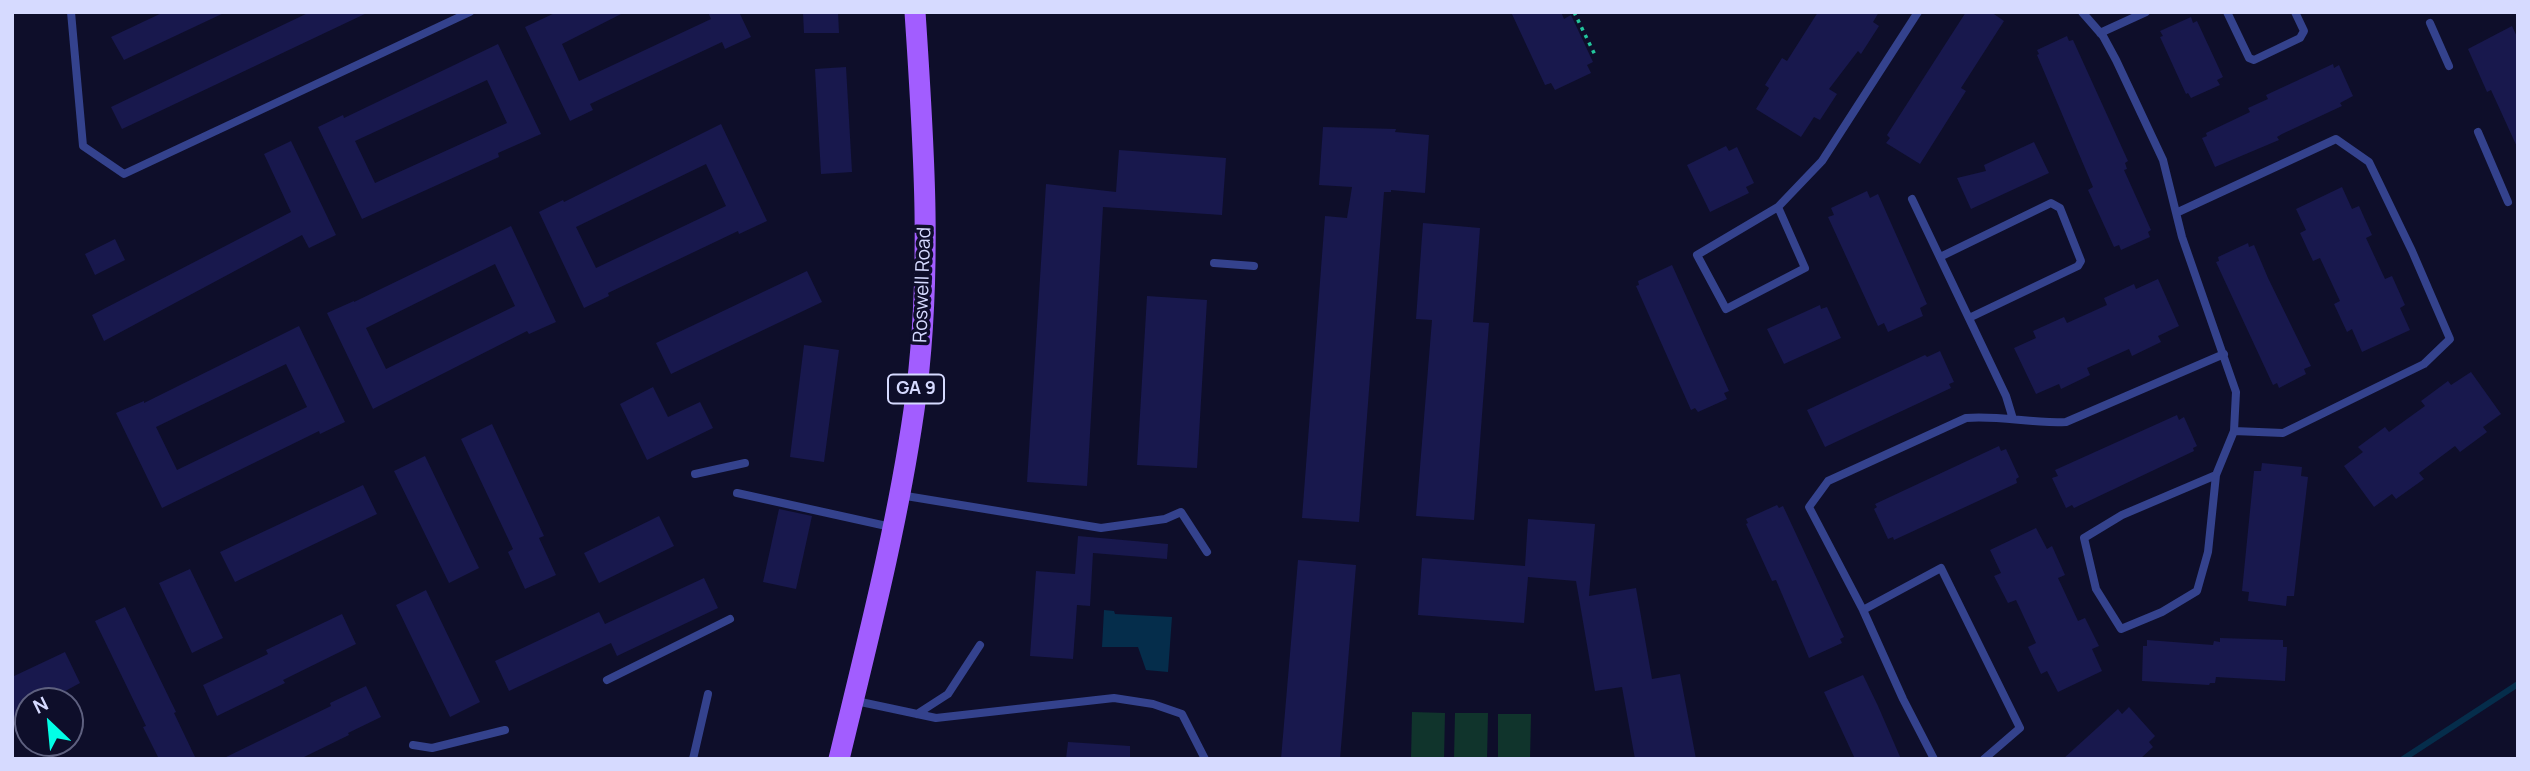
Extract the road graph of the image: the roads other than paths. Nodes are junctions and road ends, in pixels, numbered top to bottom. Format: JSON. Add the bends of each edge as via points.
{"nodes":[{"id":1,"x":71,"y":12,"type":"edge"},
{"id":2,"x":470,"y":12,"type":"edge"},
{"id":3,"x":915,"y":12,"type":"edge"},
{"id":4,"x":1918,"y":12,"type":"edge"},
{"id":5,"x":2082,"y":12,"type":"edge"},
{"id":6,"x":2146,"y":12,"type":"edge"},
{"id":7,"x":2227,"y":12,"type":"edge"},
{"id":8,"x":2295,"y":12,"type":"edge"},
{"id":9,"x":2430,"y":23,"type":"dead end"},
{"id":10,"x":2100,"y":33,"type":"junction"},
{"id":11,"x":2449,"y":65,"type":"dead end"},
{"id":12,"x":2478,"y":132,"type":"dead end"},
{"id":13,"x":1912,"y":199,"type":"dead end"},
{"id":14,"x":2508,"y":202,"type":"dead end"},
{"id":15,"x":1778,"y":207,"type":"junction"},
{"id":16,"x":2176,"y":213,"type":"junction"},
{"id":17,"x":1940,"y":257,"type":"junction"},
{"id":18,"x":1214,"y":263,"type":"dead end"},
{"id":19,"x":1254,"y":266,"type":"dead end"},
{"id":20,"x":1969,"y":318,"type":"junction"},
{"id":21,"x":2224,"y":354,"type":"junction"},
{"id":22,"x":2013,"y":418,"type":"junction"},
{"id":23,"x":2234,"y":431,"type":"junction"},
{"id":24,"x":745,"y":463,"type":"dead end"},
{"id":25,"x":695,"y":474,"type":"dead end"},
{"id":26,"x":2216,"y":475,"type":"junction"},
{"id":27,"x":737,"y":493,"type":"dead end"},
{"id":28,"x":900,"y":495,"type":"junction"},
{"id":29,"x":894,"y":528,"type":"junction"},
{"id":30,"x":1207,"y":552,"type":"dead end"},
{"id":31,"x":1863,"y":610,"type":"junction"},
{"id":32,"x":730,"y":619,"type":"dead end"},
{"id":33,"x":980,"y":645,"type":"dead end"},
{"id":34,"x":607,"y":680,"type":"dead end"},
{"id":35,"x":708,"y":694,"type":"dead end"},
{"id":36,"x":853,"y":700,"type":"junction"},
{"id":37,"x":917,"y":715,"type":"junction"},
{"id":38,"x":505,"y":730,"type":"dead end"},
{"id":39,"x":412,"y":745,"type":"dead end"},
{"id":40,"x":693,"y":759,"type":"edge"},
{"id":41,"x":839,"y":759,"type":"edge"},
{"id":42,"x":1205,"y":759,"type":"edge"},
{"id":43,"x":1934,"y":759,"type":"edge"},
{"id":44,"x":1983,"y":759,"type":"edge"}],
"edges":[{"from":1,"to":2,"type":"lane","via":[[83,146],[124,174]]},
{"from":3,"to":28,"type":"main road","name":"Roswell Road","number":"GA 9","via":[[926,181],[923,322]]},
{"from":4,"to":15,"type":"lane","via":[[1822,161]]},
{"from":5,"to":10,"type":"lane"},
{"from":6,"to":10,"type":"lane"},
{"from":7,"to":8,"type":"lane","via":[[2254,60],[2300,38],[2304,31]]},
{"from":9,"to":11,"type":"lane"},
{"from":10,"to":16,"type":"lane","via":[[2163,160]]},
{"from":12,"to":14,"type":"lane"},
{"from":13,"to":17,"type":"lane"},
{"from":15,"to":15,"type":"lane","via":[[1805,268],[1726,309],[1698,255]]},
{"from":16,"to":21,"type":"lane"},
{"from":16,"to":23,"type":"lane","via":[[2336,139],[2369,162],[2450,339],[2424,364],[2283,433]]},
{"from":17,"to":20,"type":"lane"},
{"from":17,"to":20,"type":"lane","via":[[2051,203],[2060,208],[2081,261],[2078,266]]},
{"from":18,"to":19,"type":"lane"},
{"from":20,"to":22,"type":"lane"},
{"from":21,"to":22,"type":"lane","via":[[2066,422]]},
{"from":21,"to":23,"type":"lane","via":[[2236,392]]},
{"from":22,"to":31,"type":"lane","via":[[1966,418],[1828,481],[1809,507]]},
{"from":23,"to":26,"type":"lane"},
{"from":24,"to":25,"type":"lane"},
{"from":26,"to":26,"type":"lane","via":[[2122,515],[2084,538],[2096,589],[2121,629],[2197,591],[2208,552]]},
{"from":27,"to":29,"type":"lane"},
{"from":28,"to":29,"type":"main road","name":"Roswell Road","number":"GA 9"},
{"from":28,"to":30,"type":"lane","via":[[1101,527],[1165,519],[1181,512]]},
{"from":29,"to":36,"type":"main road","name":"Roswell Road","number":"GA 9"},
{"from":31,"to":43,"type":"lane"},
{"from":31,"to":44,"type":"lane","via":[[1941,568],[2020,728]]},
{"from":32,"to":34,"type":"lane"},
{"from":33,"to":37,"type":"lane","via":[[948,694]]},
{"from":35,"to":40,"type":"lane"},
{"from":36,"to":37,"type":"lane"},
{"from":36,"to":41,"type":"main road","name":"Roswell Road","number":"GA 9"},
{"from":37,"to":42,"type":"lane","via":[[936,718],[1114,698],[1182,714]]},
{"from":38,"to":39,"type":"lane","via":[[432,748]]}]}
